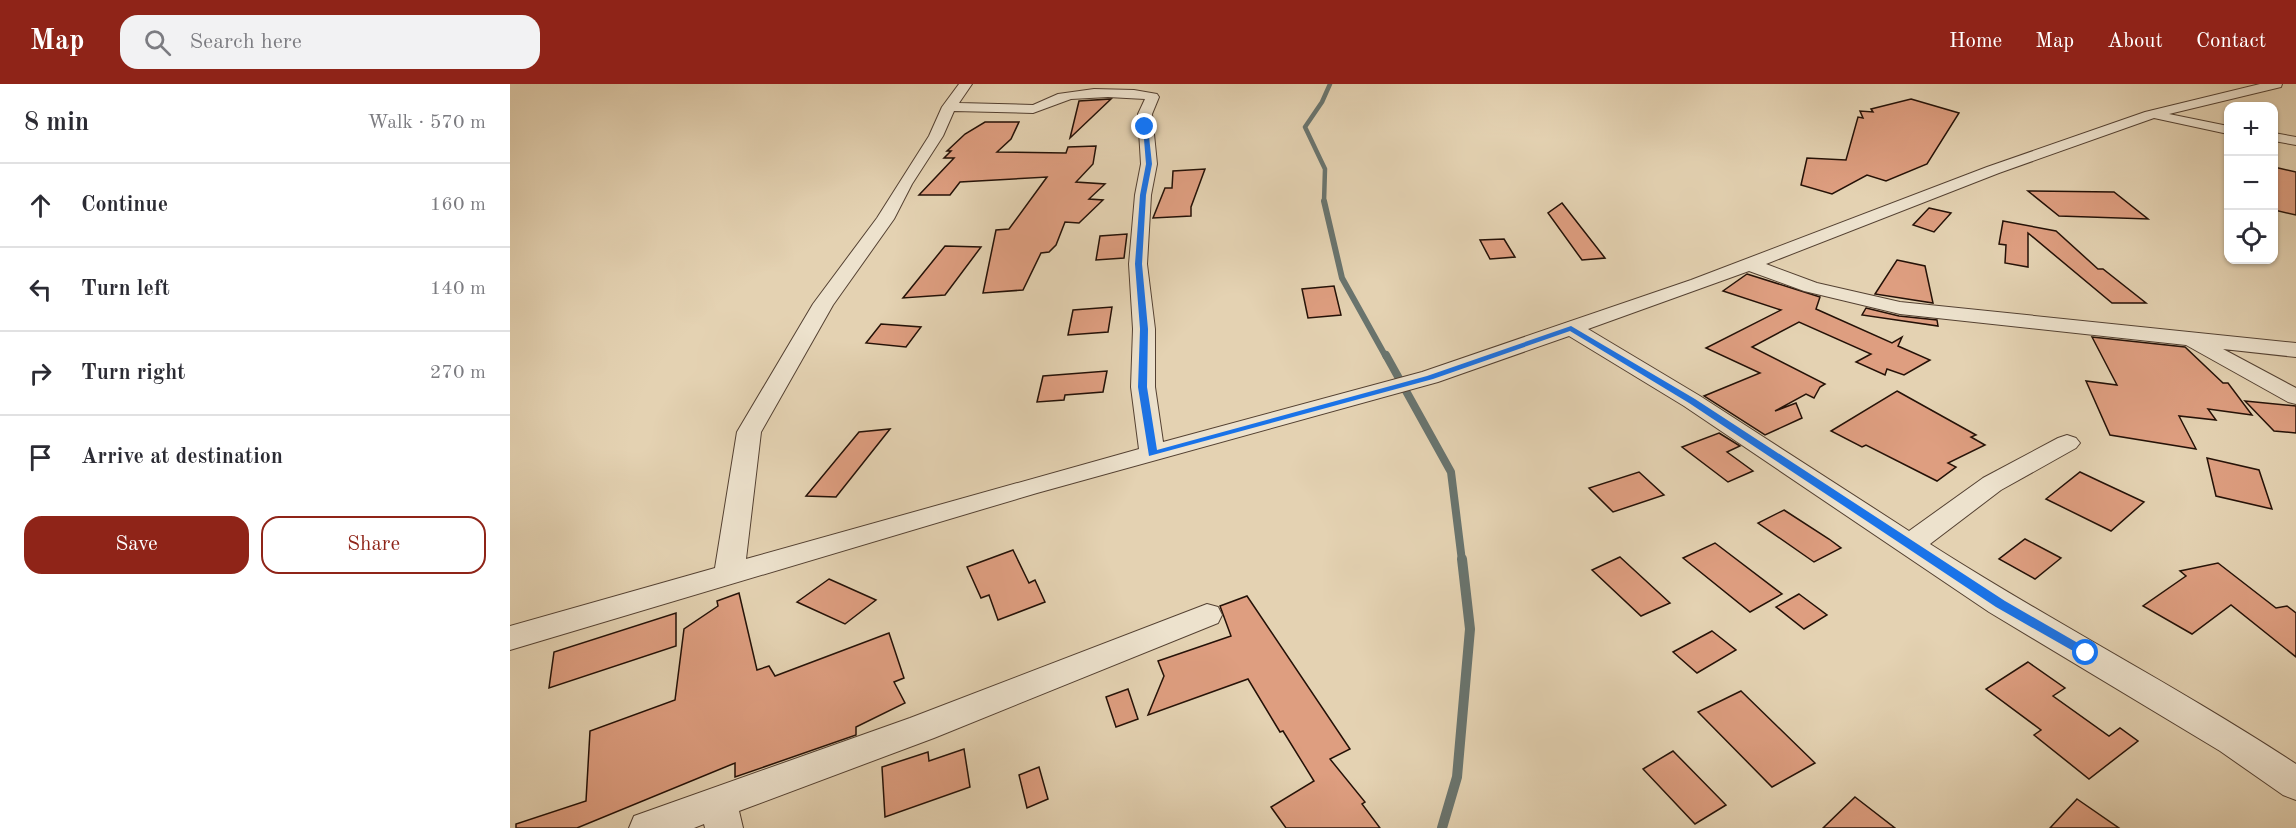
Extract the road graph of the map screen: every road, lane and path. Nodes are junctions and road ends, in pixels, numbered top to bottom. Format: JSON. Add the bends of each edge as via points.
{"nodes":[{"id":1,"x":966,"y":84,"type":"edge"},
{"id":2,"x":2276,"y":84,"type":"edge"},
{"id":3,"x":949,"y":107,"type":"junction"},
{"id":4,"x":2150,"y":115,"type":"junction"},
{"id":5,"x":2224,"y":129,"type":"edge"},
{"id":6,"x":2278,"y":138,"type":"edge"},
{"id":7,"x":2296,"y":141,"type":"edge"},
{"id":8,"x":1751,"y":264,"type":"junction"},
{"id":9,"x":1571,"y":328,"type":"junction"},
{"id":10,"x":2187,"y":338,"type":"junction"},
{"id":11,"x":2296,"y":350,"type":"edge"},
{"id":12,"x":2296,"y":397,"type":"edge"},
{"id":13,"x":2067,"y":443,"type":"dead end"},
{"id":14,"x":1152,"y":454,"type":"junction"},
{"id":15,"x":1909,"y":544,"type":"junction"},
{"id":16,"x":729,"y":573,"type":"junction"},
{"id":17,"x":1207,"y":615,"type":"dead end"},
{"id":18,"x":510,"y":638,"type":"edge"},
{"id":19,"x":2296,"y":783,"type":"edge"},
{"id":20,"x":721,"y":815,"type":"edge"},
{"id":21,"x":648,"y":828,"type":"edge"}],
"edges":[{"from":1,"to":3,"type":"street"},
{"from":2,"to":4,"type":"street"},
{"from":3,"to":14,"type":"street","via":[[1033,108],[1044,107],[1061,97],[1084,95],[1152,97],[1145,114],[1149,164],[1138,264],[1144,329],[1143,387]]},
{"from":3,"to":16,"type":"street","via":[[936,136],[885,219],[824,304],[749,432]]},
{"from":4,"to":5,"type":"street"},
{"from":4,"to":8,"type":"street","via":[[1983,174]]},
{"from":6,"to":7,"type":"street"},
{"from":8,"to":9,"type":"street"},
{"from":8,"to":10,"type":"street","via":[[1811,287],[1900,308]]},
{"from":9,"to":14,"type":"street","via":[[1430,377]]},
{"from":9,"to":15,"type":"street","via":[[1692,401]]},
{"from":10,"to":11,"type":"street"},
{"from":10,"to":12,"type":"street"},
{"from":13,"to":15,"type":"street","via":[[1992,484]]},
{"from":14,"to":16,"type":"street"},
{"from":15,"to":19,"type":"street","via":[[2000,604]]},
{"from":16,"to":18,"type":"street"},
{"from":17,"to":20,"type":"street","via":[[922,728]]},
{"from":20,"to":21,"type":"street"}]}
